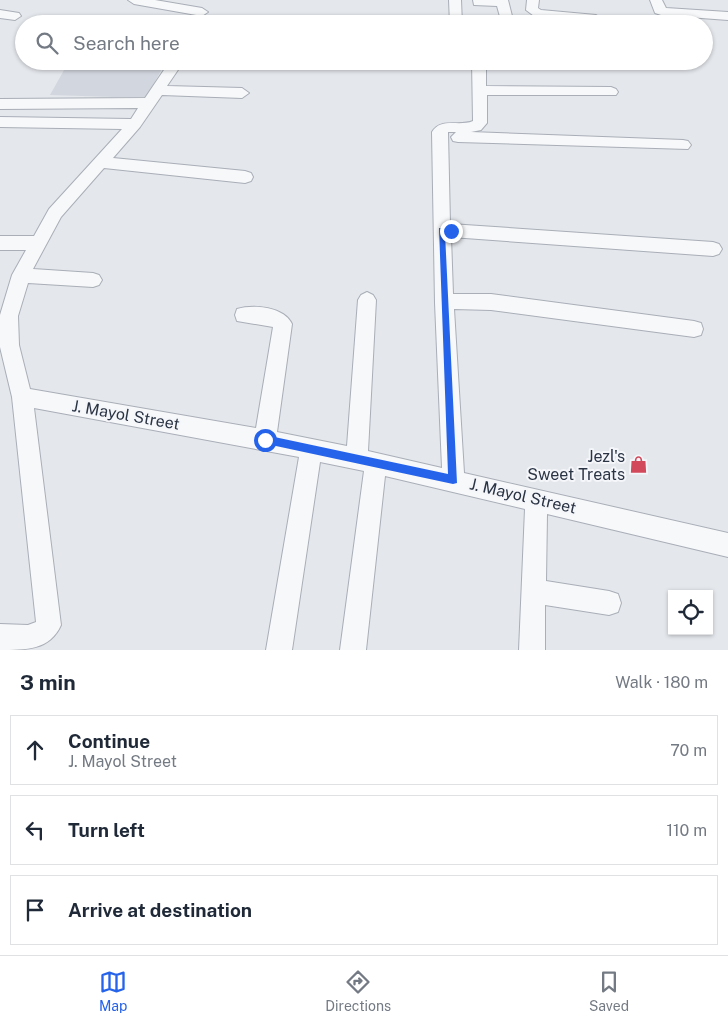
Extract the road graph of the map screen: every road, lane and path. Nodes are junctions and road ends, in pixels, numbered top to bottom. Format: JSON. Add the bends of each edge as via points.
{"nodes":[{"id":1,"x":134,"y":0,"type":"edge"},
{"id":2,"x":455,"y":0,"type":"edge"},
{"id":3,"x":533,"y":0,"type":"edge"},
{"id":4,"x":656,"y":0,"type":"edge"},
{"id":5,"x":502,"y":1,"type":"edge"},
{"id":6,"x":478,"y":2,"type":"dead end"},
{"id":7,"x":205,"y":6,"type":"edge"},
{"id":8,"x":0,"y":14,"type":"edge"},
{"id":9,"x":456,"y":15,"type":"edge"},
{"id":10,"x":506,"y":15,"type":"edge"},
{"id":11,"x":541,"y":15,"type":"edge"},
{"id":12,"x":712,"y":15,"type":"edge"},
{"id":13,"x":713,"y":15,"type":"edge"},
{"id":14,"x":15,"y":16,"type":"dead end"},
{"id":15,"x":728,"y":16,"type":"edge"},
{"id":16,"x":171,"y":70,"type":"edge"},
{"id":17,"x":480,"y":70,"type":"edge"},
{"id":18,"x":481,"y":90,"type":"junction"},
{"id":19,"x":611,"y":92,"type":"dead end"},
{"id":20,"x":242,"y":93,"type":"dead end"},
{"id":21,"x":154,"y":97,"type":"junction"},
{"id":22,"x":0,"y":104,"type":"edge"},
{"id":23,"x":0,"y":122,"type":"edge"},
{"id":24,"x":134,"y":124,"type":"junction"},
{"id":25,"x":439,"y":137,"type":"junction"},
{"id":26,"x":683,"y":145,"type":"dead end"},
{"id":27,"x":100,"y":162,"type":"junction"},
{"id":28,"x":245,"y":177,"type":"dead end"},
{"id":29,"x":442,"y":230,"type":"junction"},
{"id":30,"x":0,"y":243,"type":"edge"},
{"id":31,"x":38,"y":244,"type":"junction"},
{"id":32,"x":713,"y":249,"type":"dead end"},
{"id":33,"x":21,"y":275,"type":"junction"},
{"id":34,"x":93,"y":280,"type":"dead end"},
{"id":35,"x":368,"y":300,"type":"dead end"},
{"id":36,"x":444,"y":303,"type":"junction"},
{"id":37,"x":244,"y":314,"type":"dead end"},
{"id":38,"x":4,"y":316,"type":"edge"},
{"id":39,"x":694,"y":329,"type":"dead end"},
{"id":40,"x":22,"y":397,"type":"junction"},
{"id":41,"x":265,"y":440,"type":"junction"},
{"id":42,"x":311,"y":449,"type":"junction"},
{"id":43,"x":366,"y":461,"type":"junction"},
{"id":44,"x":453,"y":480,"type":"junction"},
{"id":45,"x":536,"y":499,"type":"junction"},
{"id":46,"x":728,"y":545,"type":"edge"},
{"id":47,"x":534,"y":591,"type":"junction"},
{"id":48,"x":609,"y":603,"type":"dead end"},
{"id":49,"x":0,"y":637,"type":"edge"},
{"id":50,"x":279,"y":650,"type":"edge"},
{"id":51,"x":353,"y":650,"type":"edge"},
{"id":52,"x":532,"y":650,"type":"edge"}],
"edges":[{"from":1,"to":7,"type":"street"},
{"from":2,"to":9,"type":"street"},
{"from":3,"to":11,"type":"street","via":[[534,12]]},
{"from":4,"to":12,"type":"street","via":[[659,10],[665,12]]},
{"from":5,"to":6,"type":"street"},
{"from":5,"to":10,"type":"street"},
{"from":8,"to":14,"type":"street"},
{"from":13,"to":15,"type":"street"},
{"from":16,"to":21,"type":"street"},
{"from":17,"to":18,"type":"street"},
{"from":18,"to":19,"type":"street"},
{"from":18,"to":25,"type":"street","via":[[480,123],[477,126],[441,129]]},
{"from":20,"to":21,"type":"street"},
{"from":21,"to":22,"type":"street"},
{"from":21,"to":24,"type":"street"},
{"from":23,"to":24,"type":"street"},
{"from":24,"to":27,"type":"street"},
{"from":25,"to":26,"type":"street"},
{"from":25,"to":29,"type":"street"},
{"from":27,"to":28,"type":"street"},
{"from":27,"to":31,"type":"street","via":[[55,213]]},
{"from":29,"to":32,"type":"street"},
{"from":29,"to":36,"type":"street"},
{"from":30,"to":31,"type":"street"},
{"from":31,"to":33,"type":"street"},
{"from":33,"to":34,"type":"street"},
{"from":33,"to":38,"type":"street"},
{"from":35,"to":43,"type":"street"},
{"from":36,"to":39,"type":"street","via":[[464,300],[491,302]]},
{"from":36,"to":44,"type":"street"},
{"from":37,"to":41,"type":"street","via":[[276,318],[282,324]]},
{"from":38,"to":40,"type":"street"},
{"from":40,"to":41,"type":"street","name":"J. Mayol Street"},
{"from":40,"to":49,"type":"street","via":[[49,625],[37,636]]},
{"from":41,"to":42,"type":"street","name":"J. Mayol Street"},
{"from":42,"to":43,"type":"street","name":"J. Mayol Street"},
{"from":42,"to":50,"type":"street"},
{"from":43,"to":44,"type":"street","name":"J. Mayol Street"},
{"from":43,"to":51,"type":"street"},
{"from":44,"to":45,"type":"street","name":"J. Mayol Street"},
{"from":45,"to":46,"type":"street","name":"J. Mayol Street"},
{"from":45,"to":47,"type":"street"},
{"from":47,"to":48,"type":"street"},
{"from":47,"to":52,"type":"street"}]}
